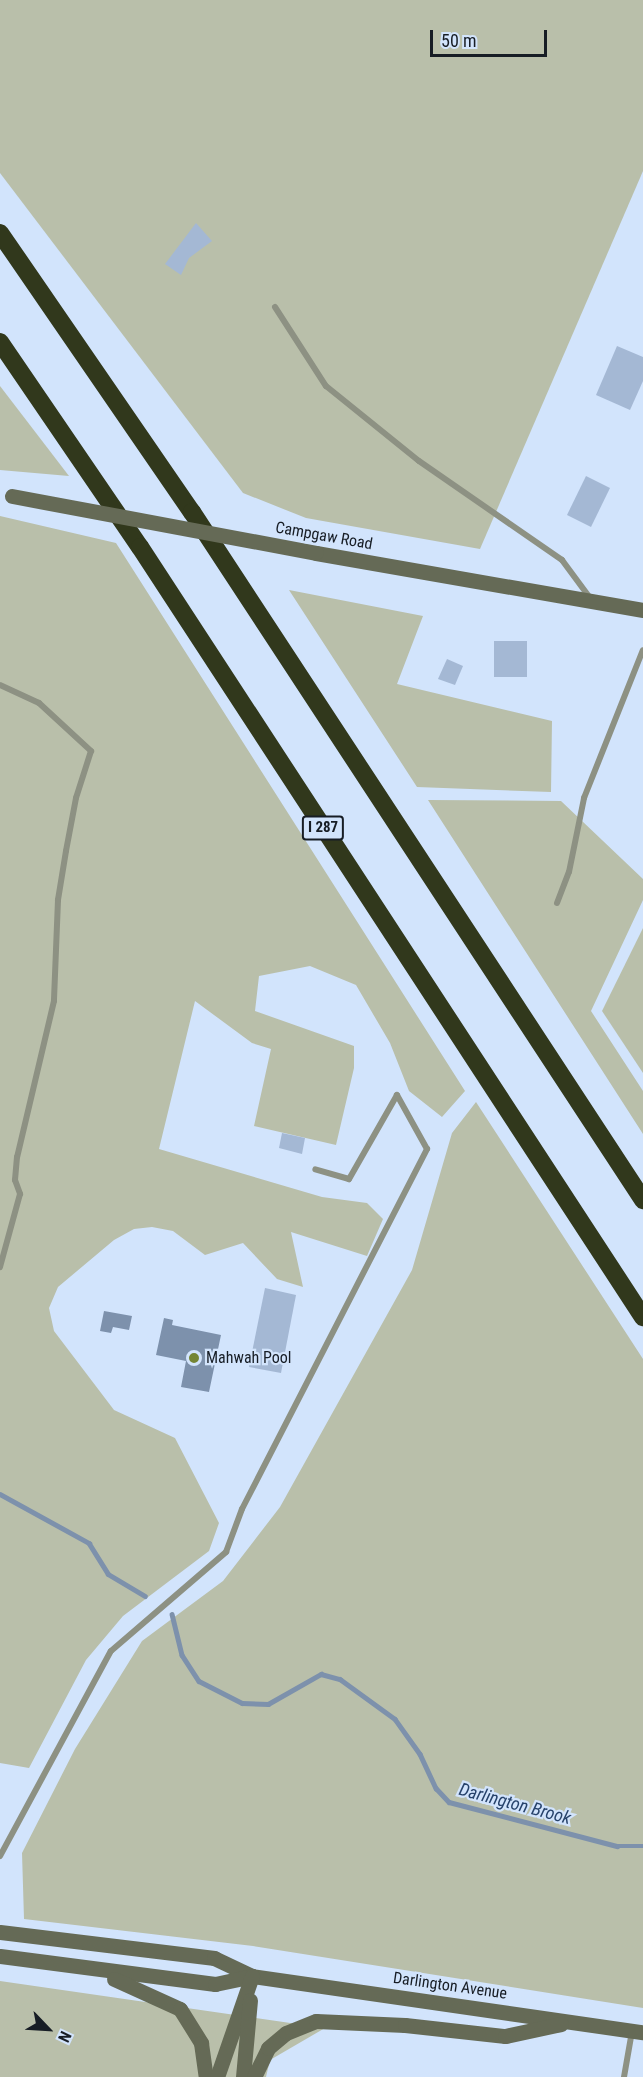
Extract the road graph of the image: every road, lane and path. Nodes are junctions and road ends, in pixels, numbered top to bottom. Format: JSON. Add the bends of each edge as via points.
{"nodes":[{"id":1,"x":0,"y":233,"type":"edge"},
{"id":2,"x":274,"y":307,"type":"dead end"},
{"id":3,"x":0,"y":342,"type":"edge"},
{"id":4,"x":6,"y":495,"type":"edge"},
{"id":5,"x":593,"y":603,"type":"junction"},
{"id":6,"x":643,"y":610,"type":"edge"},
{"id":7,"x":643,"y":650,"type":"edge"},
{"id":8,"x":0,"y":685,"type":"edge"},
{"id":9,"x":557,"y":903,"type":"dead end"},
{"id":10,"x":315,"y":1169,"type":"dead end"},
{"id":11,"x":643,"y":1200,"type":"edge"},
{"id":12,"x":0,"y":1267,"type":"edge"},
{"id":13,"x":643,"y":1317,"type":"edge"},
{"id":14,"x":0,"y":1856,"type":"edge"},
{"id":15,"x":0,"y":1932,"type":"edge"},
{"id":16,"x":0,"y":1956,"type":"edge"},
{"id":17,"x":95,"y":1971,"type":"junction"},
{"id":18,"x":252,"y":1976,"type":"junction"},
{"id":19,"x":573,"y":2022,"type":"junction"},
{"id":20,"x":638,"y":2031,"type":"edge"},
{"id":21,"x":206,"y":2077,"type":"edge"},
{"id":22,"x":217,"y":2077,"type":"edge"},
{"id":23,"x":243,"y":2077,"type":"edge"},
{"id":24,"x":254,"y":2077,"type":"edge"},
{"id":25,"x":624,"y":2077,"type":"edge"}],
"edges":[{"from":1,"to":11,"type":"highway","via":[[192,512]]},
{"from":2,"to":5,"type":"lane","via":[[326,386],[419,461],[562,560]]},
{"from":3,"to":13,"type":"highway","number":"I 287","via":[[146,556]]},
{"from":4,"to":5,"type":"main road","name":"Campgaw Road","bridge":true},
{"from":5,"to":6,"type":"main road","name":"Campgaw Road"},
{"from":7,"to":9,"type":"lane","via":[[584,798],[569,872]]},
{"from":8,"to":12,"type":"lane","via":[[23,692],[39,703],[91,751],[76,798],[66,851],[58,900],[54,1001],[17,1157],[15,1180],[20,1194]]},
{"from":10,"to":14,"type":"lane","via":[[349,1179],[397,1095],[427,1149],[242,1509],[226,1552],[111,1651]]},
{"from":15,"to":18,"type":"main road","name":"Darlington Avenue","via":[[214,1958]]},
{"from":16,"to":17,"type":"main road","name":"Darlington Avenue"},
{"from":17,"to":18,"type":"main road","name":"Darlington Avenue","via":[[215,1984]]},
{"from":17,"to":21,"type":"main road","via":[[180,2009],[201,2043]]},
{"from":18,"to":19,"type":"main road","name":"Darlington Avenue"},
{"from":18,"to":22,"type":"main road"},
{"from":18,"to":23,"type":"main road"},
{"from":19,"to":20,"type":"main road","name":"Darlington Avenue"},
{"from":19,"to":24,"type":"main road","via":[[505,2036],[405,2025],[316,2021],[286,2033],[268,2048]]},
{"from":20,"to":25,"type":"lane"}]}
